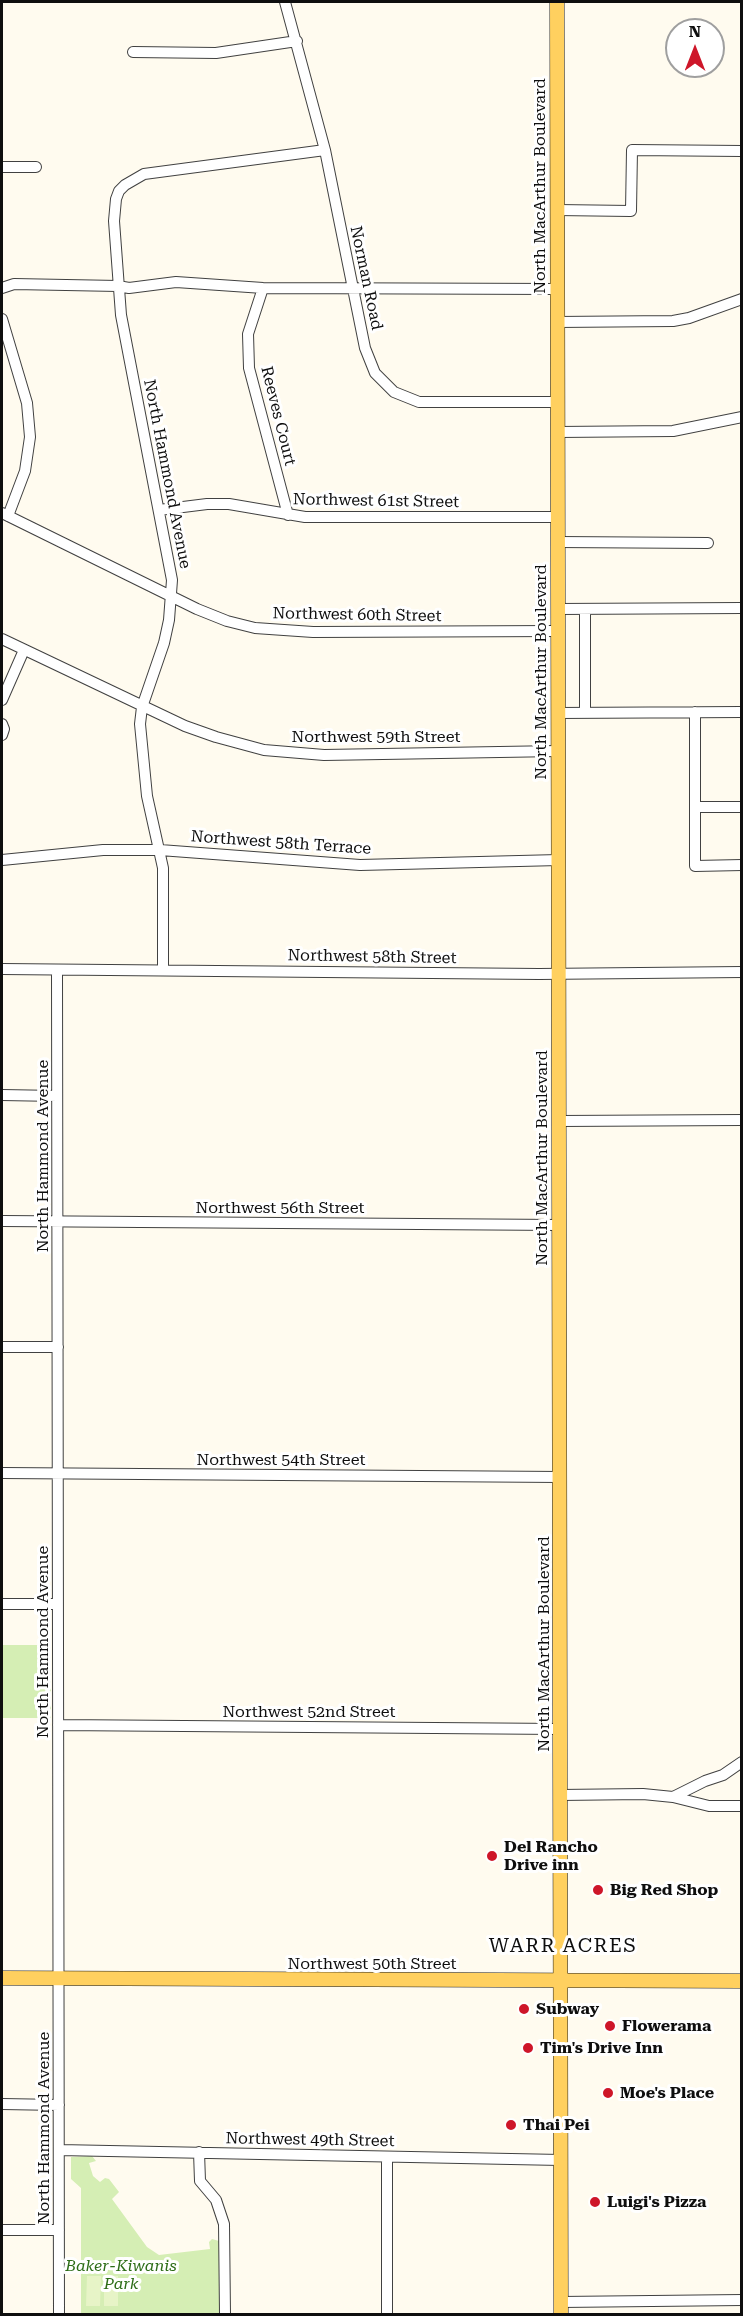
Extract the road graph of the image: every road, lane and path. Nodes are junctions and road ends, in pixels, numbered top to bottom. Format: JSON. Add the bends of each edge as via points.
{"nodes":[{"id":1,"x":285,"y":2,"type":"edge"},
{"id":2,"x":557,"y":2,"type":"edge"},
{"id":3,"x":297,"y":41,"type":"junction"},
{"id":4,"x":133,"y":52,"type":"dead end"},
{"id":5,"x":325,"y":150,"type":"junction"},
{"id":6,"x":741,"y":151,"type":"edge"},
{"id":7,"x":2,"y":167,"type":"edge"},
{"id":8,"x":36,"y":167,"type":"dead end"},
{"id":9,"x":557,"y":210,"type":"junction"},
{"id":10,"x":118,"y":286,"type":"junction"},
{"id":11,"x":2,"y":288,"type":"edge"},
{"id":12,"x":262,"y":288,"type":"junction"},
{"id":13,"x":352,"y":289,"type":"junction"},
{"id":14,"x":557,"y":289,"type":"junction"},
{"id":15,"x":741,"y":299,"type":"edge"},
{"id":16,"x":2,"y":319,"type":"edge"},
{"id":17,"x":557,"y":322,"type":"junction"},
{"id":18,"x":558,"y":402,"type":"junction"},
{"id":19,"x":741,"y":417,"type":"edge"},
{"id":20,"x":558,"y":432,"type":"junction"},
{"id":21,"x":159,"y":510,"type":"junction"},
{"id":22,"x":5,"y":515,"type":"edge"},
{"id":23,"x":288,"y":515,"type":"junction"},
{"id":24,"x":558,"y":517,"type":"junction"},
{"id":25,"x":558,"y":542,"type":"junction"},
{"id":26,"x":708,"y":543,"type":"dead end"},
{"id":27,"x":172,"y":597,"type":"junction"},
{"id":28,"x":741,"y":608,"type":"edge"},
{"id":29,"x":558,"y":609,"type":"junction"},
{"id":30,"x":585,"y":609,"type":"junction"},
{"id":31,"x":558,"y":631,"type":"junction"},
{"id":32,"x":2,"y":639,"type":"edge"},
{"id":33,"x":24,"y":650,"type":"junction"},
{"id":34,"x":2,"y":700,"type":"edge"},
{"id":35,"x":142,"y":707,"type":"junction"},
{"id":36,"x":695,"y":712,"type":"junction"},
{"id":37,"x":741,"y":712,"type":"edge"},
{"id":38,"x":558,"y":713,"type":"junction"},
{"id":39,"x":585,"y":713,"type":"junction"},
{"id":40,"x":2,"y":724,"type":"edge"},
{"id":41,"x":2,"y":735,"type":"edge"},
{"id":42,"x":558,"y":751,"type":"junction"},
{"id":43,"x":695,"y":807,"type":"junction"},
{"id":44,"x":741,"y":807,"type":"edge"},
{"id":45,"x":160,"y":850,"type":"junction"},
{"id":46,"x":2,"y":860,"type":"edge"},
{"id":47,"x":559,"y":860,"type":"junction"},
{"id":48,"x":741,"y":865,"type":"edge"},
{"id":49,"x":2,"y":969,"type":"edge"},
{"id":50,"x":57,"y":970,"type":"junction"},
{"id":51,"x":163,"y":970,"type":"junction"},
{"id":52,"x":741,"y":972,"type":"edge"},
{"id":53,"x":558,"y":973,"type":"junction"},
{"id":54,"x":2,"y":1095,"type":"edge"},
{"id":55,"x":57,"y":1096,"type":"junction"},
{"id":56,"x":741,"y":1120,"type":"edge"},
{"id":57,"x":559,"y":1121,"type":"junction"},
{"id":58,"x":2,"y":1221,"type":"edge"},
{"id":59,"x":58,"y":1222,"type":"junction"},
{"id":60,"x":559,"y":1225,"type":"junction"},
{"id":61,"x":2,"y":1347,"type":"edge"},
{"id":62,"x":58,"y":1347,"type":"junction"},
{"id":63,"x":2,"y":1473,"type":"edge"},
{"id":64,"x":58,"y":1474,"type":"junction"},
{"id":65,"x":560,"y":1477,"type":"junction"},
{"id":66,"x":2,"y":1604,"type":"edge"},
{"id":67,"x":58,"y":1604,"type":"junction"},
{"id":68,"x":58,"y":1725,"type":"junction"},
{"id":69,"x":561,"y":1729,"type":"junction"},
{"id":70,"x":741,"y":1762,"type":"edge"},
{"id":71,"x":560,"y":1795,"type":"junction"},
{"id":72,"x":673,"y":1797,"type":"junction"},
{"id":73,"x":741,"y":1806,"type":"edge"},
{"id":74,"x":2,"y":1978,"type":"edge"},
{"id":75,"x":59,"y":1979,"type":"junction"},
{"id":76,"x":561,"y":1982,"type":"junction"},
{"id":77,"x":741,"y":1982,"type":"edge"},
{"id":78,"x":2,"y":2104,"type":"edge"},
{"id":79,"x":59,"y":2105,"type":"junction"},
{"id":80,"x":59,"y":2150,"type":"junction"},
{"id":81,"x":199,"y":2152,"type":"junction"},
{"id":82,"x":387,"y":2157,"type":"junction"},
{"id":83,"x":561,"y":2160,"type":"junction"},
{"id":84,"x":2,"y":2230,"type":"edge"},
{"id":85,"x":59,"y":2230,"type":"junction"},
{"id":86,"x":741,"y":2301,"type":"edge"},
{"id":87,"x":561,"y":2308,"type":"edge"},
{"id":88,"x":59,"y":2314,"type":"edge"},
{"id":89,"x":225,"y":2314,"type":"edge"},
{"id":90,"x":387,"y":2314,"type":"edge"}],
"edges":[{"from":1,"to":3,"type":"street","name":"Norman Road"},
{"from":2,"to":9,"type":"main road","name":"North MacArthur Boulevard"},
{"from":3,"to":4,"type":"street","via":[[216,53]]},
{"from":3,"to":5,"type":"street","name":"Norman Road"},
{"from":5,"to":10,"type":"street","name":"North Hammond Avenue","via":[[144,174],[132,179],[119,191],[114,209]]},
{"from":5,"to":13,"type":"street","name":"Norman Road"},
{"from":6,"to":9,"type":"street","via":[[632,150],[631,211]]},
{"from":7,"to":8,"type":"street"},
{"from":9,"to":14,"type":"main road","name":"North MacArthur Boulevard"},
{"from":10,"to":11,"type":"street","via":[[14,284]]},
{"from":10,"to":12,"type":"street","via":[[199,282]]},
{"from":10,"to":21,"type":"street","name":"North Hammond Avenue"},
{"from":12,"to":13,"type":"street"},
{"from":12,"to":23,"type":"street","name":"Reeves Court","via":[[248,334],[249,368]]},
{"from":13,"to":14,"type":"street"},
{"from":13,"to":18,"type":"street","name":"Norman Road","via":[[370,362],[394,392],[433,403]]},
{"from":14,"to":17,"type":"main road","name":"North MacArthur Boulevard"},
{"from":15,"to":17,"type":"street","via":[[673,321]]},
{"from":16,"to":22,"type":"street","via":[[27,403],[30,437],[25,471]]},
{"from":17,"to":18,"type":"main road","name":"North MacArthur Boulevard"},
{"from":18,"to":20,"type":"main road","name":"North MacArthur Boulevard"},
{"from":19,"to":20,"type":"street","via":[[673,431]]},
{"from":20,"to":24,"type":"main road","name":"North MacArthur Boulevard"},
{"from":21,"to":23,"type":"street","name":"Northwest 61st Street","via":[[229,504]]},
{"from":21,"to":27,"type":"street","name":"North Hammond Avenue"},
{"from":22,"to":27,"type":"street","name":"Northwest 60th Street"},
{"from":23,"to":24,"type":"street","name":"Northwest 61st Street"},
{"from":24,"to":25,"type":"main road","name":"North MacArthur Boulevard"},
{"from":25,"to":26,"type":"street"},
{"from":25,"to":29,"type":"main road","name":"North MacArthur Boulevard"},
{"from":27,"to":31,"type":"street","name":"Northwest 60th Street","via":[[227,621],[284,631]]},
{"from":27,"to":35,"type":"street","name":"North Hammond Avenue","via":[[164,643]]},
{"from":28,"to":30,"type":"street"},
{"from":29,"to":30,"type":"street"},
{"from":29,"to":31,"type":"main road","name":"North MacArthur Boulevard"},
{"from":30,"to":39,"type":"street"},
{"from":31,"to":38,"type":"main road","name":"North MacArthur Boulevard"},
{"from":32,"to":33,"type":"street","name":"Northwest 59th Street"},
{"from":33,"to":34,"type":"street"},
{"from":33,"to":35,"type":"street","name":"Northwest 59th Street"},
{"from":35,"to":42,"type":"street","name":"Northwest 59th Street","via":[[216,738],[297,754]]},
{"from":35,"to":45,"type":"street","name":"North Hammond Avenue","via":[[143,771]]},
{"from":36,"to":37,"type":"street"},
{"from":36,"to":39,"type":"street"},
{"from":36,"to":43,"type":"street"},
{"from":38,"to":39,"type":"street"},
{"from":38,"to":42,"type":"main road","name":"North MacArthur Boulevard"},
{"from":40,"to":41,"type":"street"},
{"from":42,"to":47,"type":"main road","name":"North MacArthur Boulevard"},
{"from":43,"to":44,"type":"street"},
{"from":43,"to":48,"type":"street","via":[[694,866]]},
{"from":45,"to":46,"type":"street","name":"Northwest 58th Terrace","via":[[104,850]]},
{"from":45,"to":47,"type":"street","name":"Northwest 58th Terrace","via":[[360,865]]},
{"from":45,"to":51,"type":"street","name":"North Hammond Avenue","via":[[164,887]]},
{"from":47,"to":53,"type":"main road","name":"North MacArthur Boulevard"},
{"from":49,"to":50,"type":"street","name":"Northwest 58th Street"},
{"from":50,"to":51,"type":"street","name":"Northwest 58th Street"},
{"from":50,"to":55,"type":"street","name":"North Hammond Avenue"},
{"from":51,"to":53,"type":"street","name":"Northwest 58th Street"},
{"from":52,"to":53,"type":"street","name":"Northwest 58th Street"},
{"from":53,"to":57,"type":"main road","name":"North MacArthur Boulevard"},
{"from":54,"to":55,"type":"street"},
{"from":55,"to":59,"type":"street","name":"North Hammond Avenue"},
{"from":56,"to":57,"type":"street"},
{"from":57,"to":60,"type":"main road","name":"North MacArthur Boulevard"},
{"from":58,"to":59,"type":"street","name":"Northwest 56th Street"},
{"from":59,"to":60,"type":"street","name":"Northwest 56th Street"},
{"from":59,"to":62,"type":"street","name":"North Hammond Avenue"},
{"from":60,"to":65,"type":"main road","name":"North MacArthur Boulevard"},
{"from":61,"to":62,"type":"street"},
{"from":62,"to":64,"type":"street","name":"North Hammond Avenue"},
{"from":63,"to":64,"type":"street","name":"Northwest 54th Street"},
{"from":64,"to":65,"type":"street","name":"Northwest 54th Street"},
{"from":64,"to":67,"type":"street","name":"North Hammond Avenue"},
{"from":65,"to":69,"type":"main road","name":"North MacArthur Boulevard"},
{"from":66,"to":67,"type":"street"},
{"from":67,"to":68,"type":"street","name":"North Hammond Avenue"},
{"from":68,"to":69,"type":"street","name":"Northwest 52nd Street"},
{"from":68,"to":75,"type":"street","name":"North Hammond Avenue"},
{"from":69,"to":71,"type":"main road","name":"North MacArthur Boulevard"},
{"from":70,"to":72,"type":"street","via":[[723,1776]]},
{"from":71,"to":72,"type":"street"},
{"from":71,"to":76,"type":"main road","name":"North MacArthur Boulevard"},
{"from":72,"to":73,"type":"street","via":[[709,1806]]},
{"from":74,"to":75,"type":"main road","name":"Northwest 50th Street"},
{"from":75,"to":76,"type":"main road","name":"Northwest 50th Street"},
{"from":75,"to":79,"type":"street","name":"North Hammond Avenue"},
{"from":76,"to":77,"type":"main road","name":"Northwest 50th Street"},
{"from":76,"to":83,"type":"main road","name":"North MacArthur Boulevard"},
{"from":78,"to":79,"type":"street"},
{"from":79,"to":80,"type":"street","name":"North Hammond Avenue"},
{"from":80,"to":81,"type":"street","name":"Northwest 49th Street"},
{"from":80,"to":85,"type":"street","name":"North Hammond Avenue"},
{"from":81,"to":82,"type":"street","name":"Northwest 49th Street"},
{"from":81,"to":89,"type":"street","via":[[198,2176],[216,2200],[224,2224]]},
{"from":82,"to":83,"type":"street","name":"Northwest 49th Street"},
{"from":82,"to":90,"type":"street"},
{"from":83,"to":87,"type":"main road","name":"North MacArthur Boulevard"},
{"from":84,"to":85,"type":"street"},
{"from":85,"to":88,"type":"street","name":"North Hammond Avenue"},
{"from":86,"to":87,"type":"street"}]}
